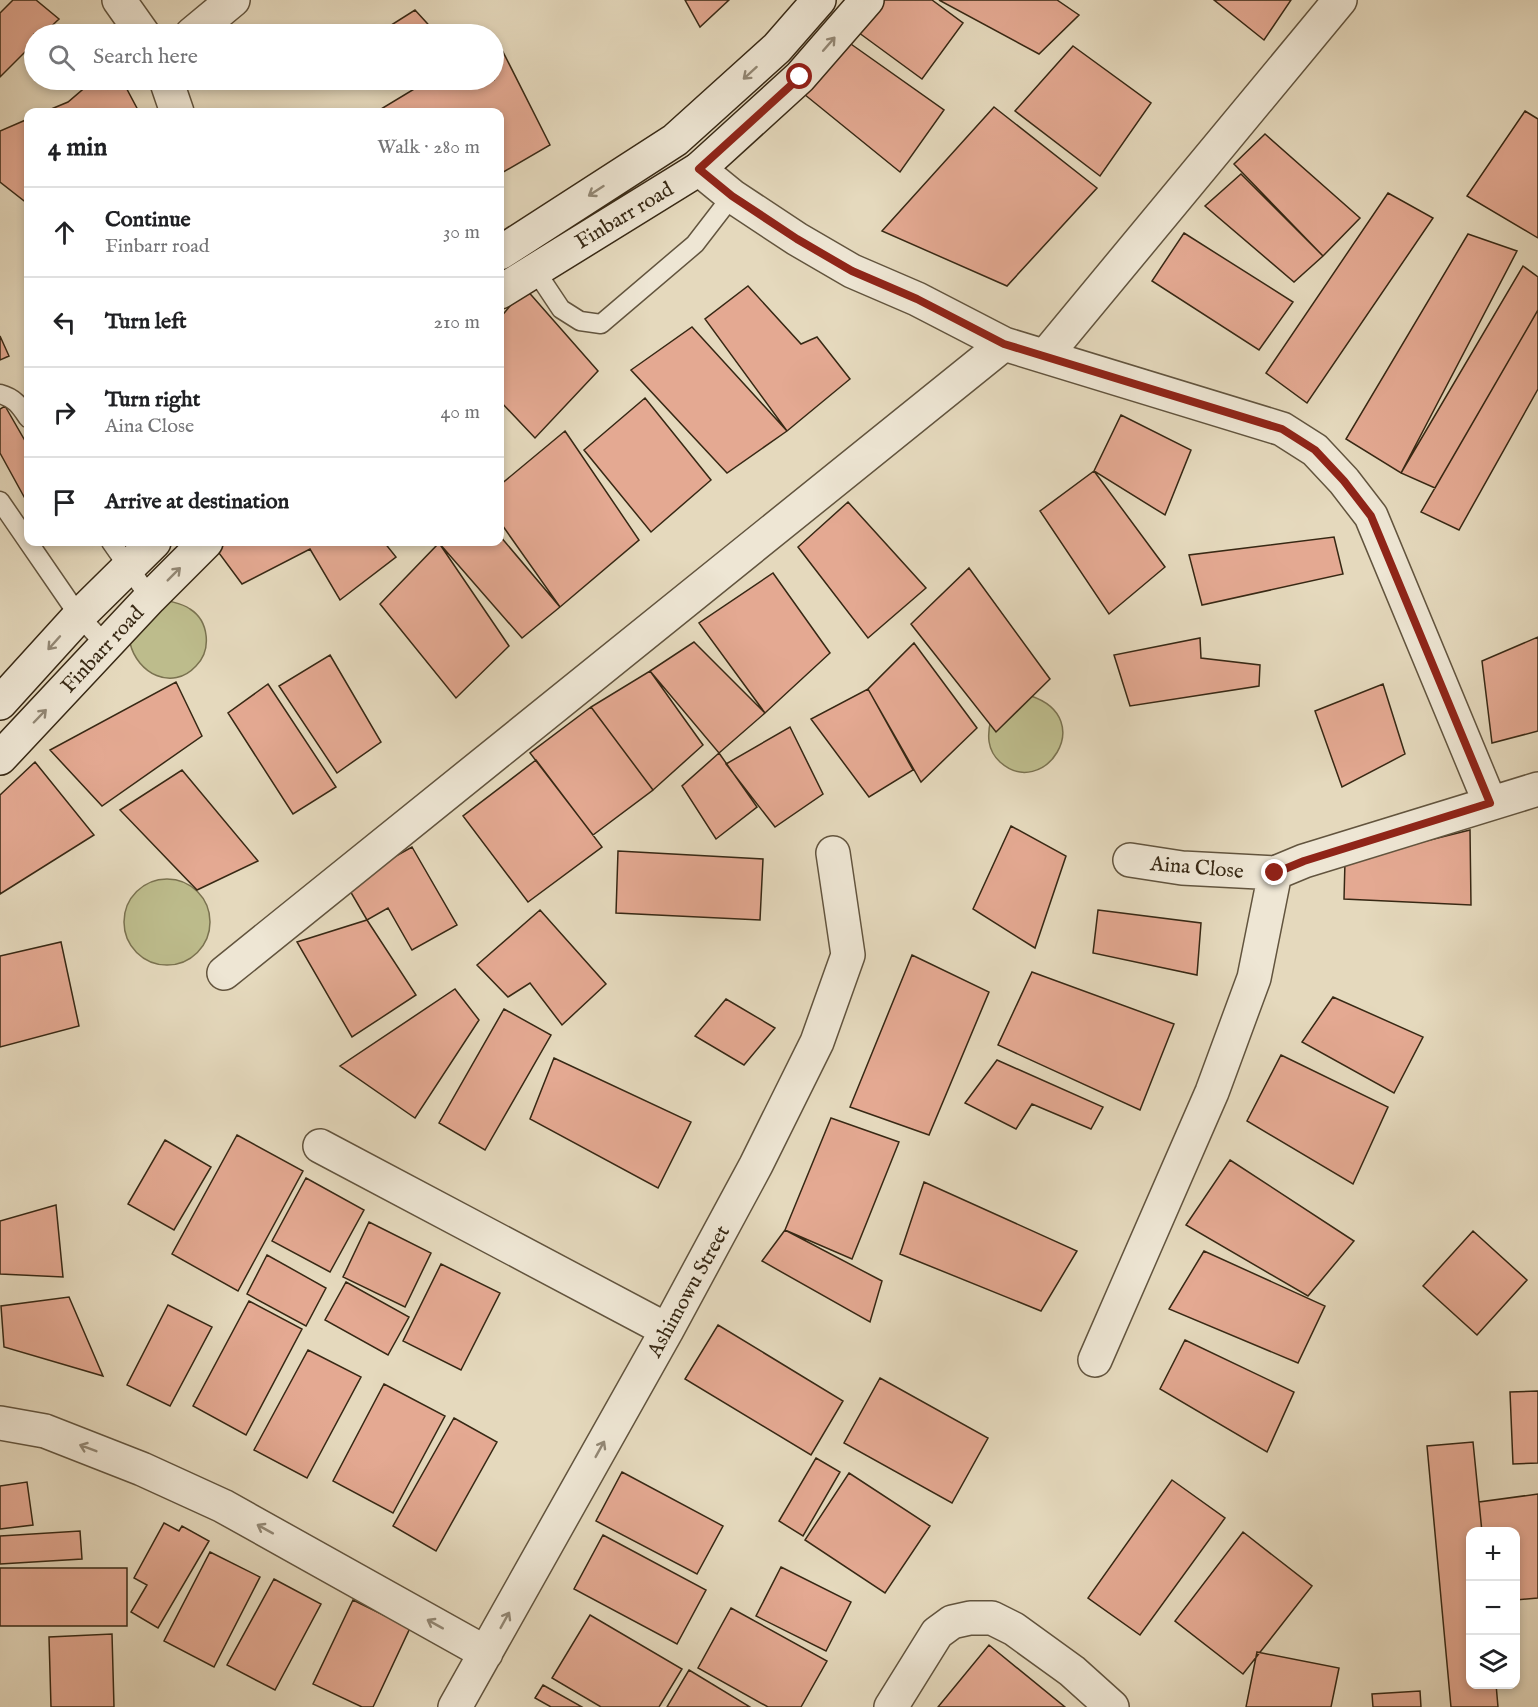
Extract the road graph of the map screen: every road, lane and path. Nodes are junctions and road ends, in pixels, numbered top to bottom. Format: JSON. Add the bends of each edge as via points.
{"nodes":[{"id":1,"x":119,"y":0,"type":"edge"},
{"id":2,"x":233,"y":0,"type":"edge"},
{"id":3,"x":819,"y":0,"type":"edge"},
{"id":4,"x":867,"y":0,"type":"edge"},
{"id":5,"x":1340,"y":0,"type":"edge"},
{"id":6,"x":136,"y":24,"type":"edge"},
{"id":7,"x":204,"y":24,"type":"edge"},
{"id":8,"x":169,"y":90,"type":"edge"},
{"id":9,"x":176,"y":108,"type":"edge"},
{"id":10,"x":699,"y":169,"type":"junction"},
{"id":11,"x":732,"y":196,"type":"junction"},
{"id":12,"x":504,"y":250,"type":"edge"},
{"id":13,"x":535,"y":270,"type":"junction"},
{"id":14,"x":504,"y":289,"type":"edge"},
{"id":15,"x":1004,"y":344,"type":"junction"},
{"id":16,"x":1046,"y":355,"type":"junction"},
{"id":17,"x":0,"y":394,"type":"edge"},
{"id":18,"x":24,"y":412,"type":"edge"},
{"id":19,"x":0,"y":501,"type":"edge"},
{"id":20,"x":24,"y":536,"type":"edge"},
{"id":21,"x":31,"y":546,"type":"edge"},
{"id":22,"x":143,"y":546,"type":"edge"},
{"id":23,"x":202,"y":546,"type":"edge"},
{"id":24,"x":120,"y":554,"type":"edge"},
{"id":25,"x":150,"y":598,"type":"junction"},
{"id":26,"x":79,"y":616,"type":"junction"},
{"id":27,"x":107,"y":646,"type":"junction"},
{"id":28,"x":0,"y":703,"type":"edge"},
{"id":29,"x":0,"y":758,"type":"edge"},
{"id":30,"x":1538,"y":789,"type":"edge"},
{"id":31,"x":1490,"y":803,"type":"junction"},
{"id":32,"x":833,"y":853,"type":"dead end"},
{"id":33,"x":1130,"y":860,"type":"dead end"},
{"id":34,"x":1275,"y":873,"type":"junction"},
{"id":35,"x":224,"y":973,"type":"dead end"},
{"id":36,"x":320,"y":1146,"type":"dead end"},
{"id":37,"x":667,"y":1330,"type":"junction"},
{"id":38,"x":1095,"y":1360,"type":"dead end"},
{"id":39,"x":0,"y":1423,"type":"edge"},
{"id":40,"x":486,"y":1653,"type":"junction"},
{"id":41,"x":455,"y":1707,"type":"edge"},
{"id":42,"x":891,"y":1707,"type":"edge"},
{"id":43,"x":1112,"y":1707,"type":"edge"}],
"edges":[{"from":1,"to":6,"type":"street"},
{"from":2,"to":7,"type":"street"},
{"from":3,"to":12,"type":"street","name":"Finbarr road","one_way":true,"via":[[777,48],[675,140]]},
{"from":10,"to":4,"type":"street","name":"Finbarr road","one_way":true,"via":[[800,77]]},
{"from":5,"to":16,"type":"street"},
{"from":8,"to":9,"type":"street"},
{"from":10,"to":11,"type":"street"},
{"from":10,"to":13,"type":"street","name":"Finbarr road"},
{"from":11,"to":13,"type":"lane","via":[[695,244],[601,324],[580,321],[561,309]]},
{"from":11,"to":15,"type":"street","via":[[852,271]]},
{"from":13,"to":14,"type":"street","name":"Finbarr road"},
{"from":15,"to":16,"type":"street"},
{"from":15,"to":35,"type":"street"},
{"from":16,"to":31,"type":"street","via":[[1282,429],[1315,450],[1371,516]]},
{"from":17,"to":18,"type":"lane","via":[[18,403]]},
{"from":19,"to":20,"type":"lane"},
{"from":21,"to":26,"type":"lane"},
{"from":22,"to":24,"type":"street","name":"Finbarr road"},
{"from":25,"to":23,"type":"street","name":"Finbarr road","one_way":true},
{"from":24,"to":25,"type":"lane"},
{"from":24,"to":26,"type":"street","name":"Finbarr road"},
{"from":25,"to":27,"type":"street","name":"Finbarr road"},
{"from":26,"to":27,"type":"lane"},
{"from":26,"to":28,"type":"street","name":"Finbarr road","one_way":true},
{"from":29,"to":27,"type":"street","name":"Finbarr road","one_way":true},
{"from":30,"to":31,"type":"street","name":"Aina Close"},
{"from":31,"to":34,"type":"street","name":"Aina Close"},
{"from":32,"to":37,"type":"street","name":"Ashimowu Street","via":[[848,955],[817,1042]]},
{"from":33,"to":34,"type":"street","name":"Aina Close","via":[[1182,868]]},
{"from":34,"to":38,"type":"street","via":[[1254,978],[1212,1092]]},
{"from":36,"to":37,"type":"street"},
{"from":40,"to":37,"type":"street","name":"Ashimowu Street","one_way":true},
{"from":40,"to":39,"type":"street","one_way":true,"via":[[223,1506],[45,1431]]},
{"from":40,"to":41,"type":"street","name":"Ashimowu Street"},
{"from":42,"to":43,"type":"street","via":[[937,1633],[952,1622],[970,1618],[992,1618],[1014,1629],[1072,1671]]}]}
